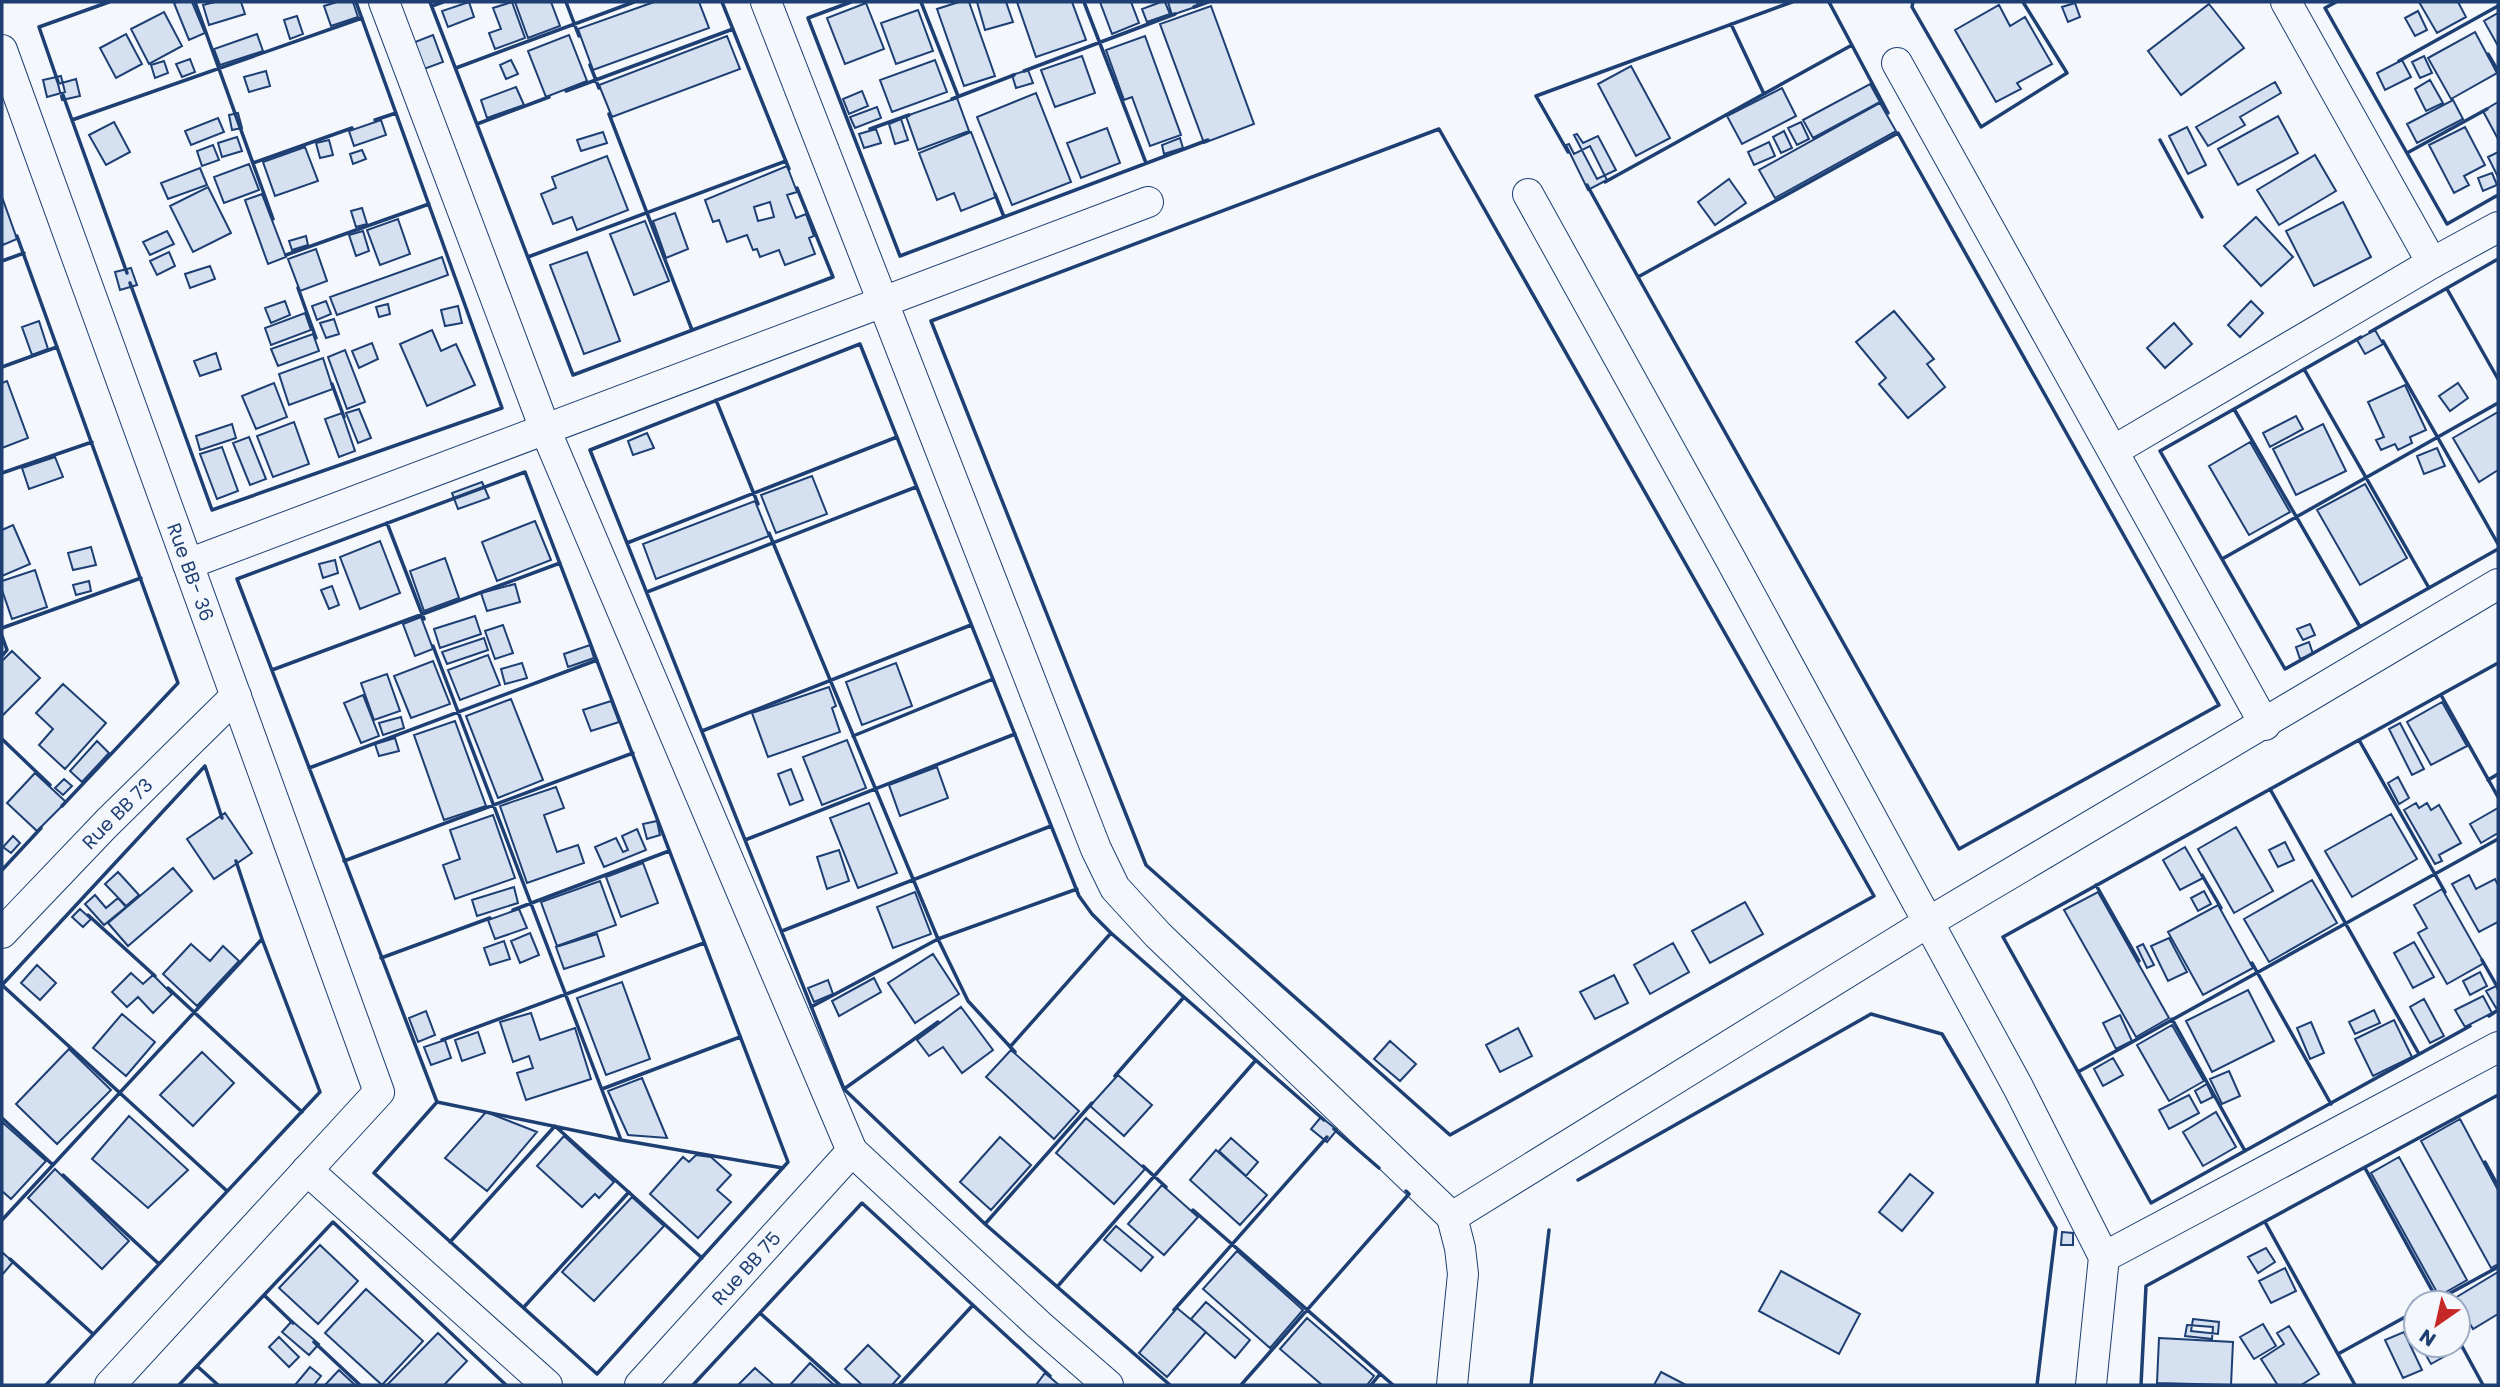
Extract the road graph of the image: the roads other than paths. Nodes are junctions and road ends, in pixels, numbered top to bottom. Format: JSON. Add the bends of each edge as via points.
{"nodes":[{"id":1,"x":384,"y":2,"type":"edge"},
{"id":2,"x":2286,"y":2,"type":"edge"},
{"id":3,"x":770,"y":3,"type":"edge"},
{"id":4,"x":2,"y":50,"type":"edge"},
{"id":5,"x":1897,"y":63,"type":"dead end"},
{"id":6,"x":1528,"y":194,"type":"dead end"},
{"id":7,"x":1148,"y":202,"type":"dead end"},
{"id":8,"x":2498,"y":227,"type":"edge"},
{"id":9,"x":2432,"y":264,"type":"junction"},
{"id":10,"x":882,"y":303,"type":"junction"},
{"id":11,"x":545,"y":429,"type":"junction"},
{"id":12,"x":2113,"y":452,"type":"junction"},
{"id":13,"x":188,"y":564,"type":"junction"},
{"id":14,"x":2498,"y":584,"type":"edge"},
{"id":15,"x":236,"y":696,"type":"junction"},
{"id":16,"x":2265,"y":724,"type":"junction"},
{"id":17,"x":1927,"y":923,"type":"junction"},
{"id":18,"x":2,"y":933,"type":"edge"},
{"id":19,"x":2498,"y":1047,"type":"edge"},
{"id":20,"x":852,"y":1151,"type":"junction"},
{"id":21,"x":307,"y":1170,"type":"junction"},
{"id":22,"x":1452,"y":1217,"type":"junction"},
{"id":23,"x":2104,"y":1257,"type":"junction"},
{"id":24,"x":110,"y":1385,"type":"edge"},
{"id":25,"x":547,"y":1385,"type":"edge"},
{"id":26,"x":640,"y":1385,"type":"edge"},
{"id":27,"x":1108,"y":1385,"type":"edge"},
{"id":28,"x":1452,"y":1385,"type":"edge"},
{"id":29,"x":2091,"y":1385,"type":"edge"}],
"edges":[{"from":1,"to":11,"type":"street"},
{"from":2,"to":9,"type":"street"},
{"from":3,"to":10,"type":"street"},
{"from":4,"to":13,"type":"street","name":"Rue BB- 36"},
{"from":5,"to":12,"type":"street"},
{"from":6,"to":17,"type":"street"},
{"from":7,"to":10,"type":"street"},
{"from":8,"to":9,"type":"street"},
{"from":9,"to":12,"type":"street"},
{"from":10,"to":11,"type":"street"},
{"from":10,"to":22,"type":"street","via":[[1115,888],[1158,935]]},
{"from":11,"to":13,"type":"street"},
{"from":11,"to":20,"type":"street"},
{"from":12,"to":16,"type":"street"},
{"from":13,"to":15,"type":"street","name":"Rue BB- 36"},
{"from":14,"to":16,"type":"street"},
{"from":15,"to":18,"type":"street","name":"Rue BB 73"},
{"from":15,"to":21,"type":"street","name":"Rue BB- 36","via":[[379,1092]]},
{"from":16,"to":17,"type":"street"},
{"from":17,"to":22,"type":"street"},
{"from":17,"to":23,"type":"street","via":[[2018,1087]]},
{"from":19,"to":23,"type":"street"},
{"from":20,"to":26,"type":"street","name":"Rue BB 75"},
{"from":20,"to":27,"type":"street"},
{"from":21,"to":24,"type":"street"},
{"from":21,"to":25,"type":"street"},
{"from":22,"to":28,"type":"street","via":[[1463,1274]]},
{"from":23,"to":29,"type":"street"}]}
